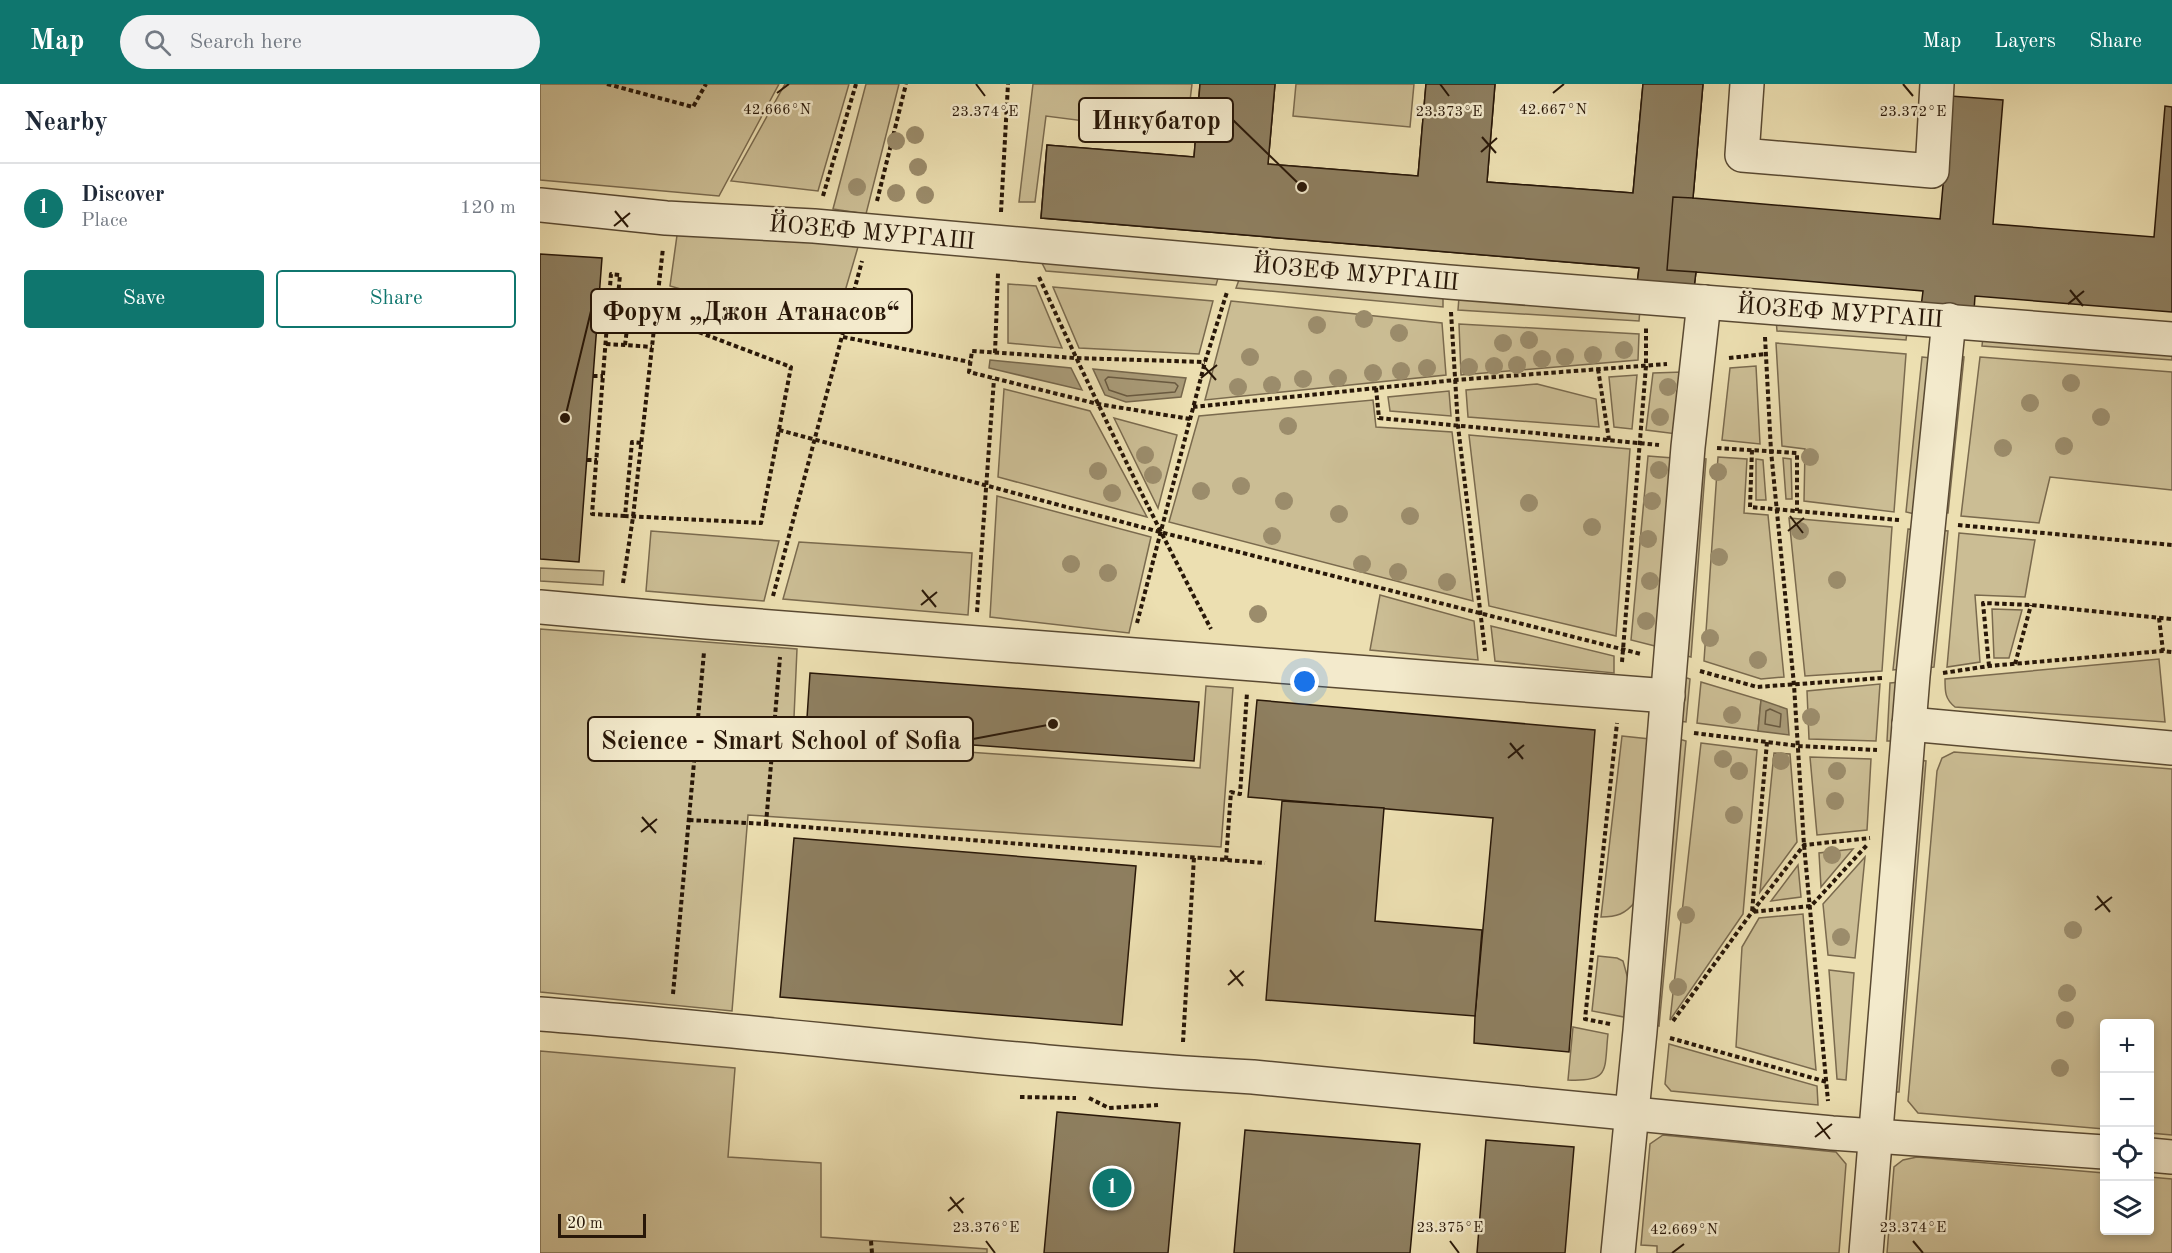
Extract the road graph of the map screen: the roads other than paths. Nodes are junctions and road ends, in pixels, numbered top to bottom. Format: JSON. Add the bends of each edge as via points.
{"nodes":[{"id":1,"x":1747,"y":84,"type":"edge"},
{"id":2,"x":1937,"y":84,"type":"edge"},
{"id":3,"x":540,"y":205,"type":"edge"},
{"id":4,"x":1704,"y":302,"type":"junction"},
{"id":5,"x":1949,"y":320,"type":"junction"},
{"id":6,"x":2172,"y":339,"type":"edge"},
{"id":7,"x":540,"y":607,"type":"edge"},
{"id":8,"x":1668,"y":696,"type":"junction"},
{"id":9,"x":1909,"y":724,"type":"junction"},
{"id":10,"x":2172,"y":748,"type":"edge"},
{"id":11,"x":540,"y":1014,"type":"edge"},
{"id":12,"x":1630,"y":1112,"type":"junction"},
{"id":13,"x":1876,"y":1136,"type":"junction"},
{"id":14,"x":2100,"y":1152,"type":"edge"},
{"id":15,"x":2154,"y":1155,"type":"edge"},
{"id":16,"x":2172,"y":1157,"type":"edge"},
{"id":17,"x":1618,"y":1253,"type":"edge"},
{"id":18,"x":1866,"y":1253,"type":"edge"}],
"edges":[{"from":1,"to":2,"type":"lane","via":[[1742,155],[1932,171]]},
{"from":3,"to":4,"type":"lane","name":"ЙОЗЕФ МУРГАШ"},
{"from":4,"to":5,"type":"lane","name":"ЙОЗЕФ МУРГАШ"},
{"from":4,"to":8,"type":"lane"},
{"from":5,"to":6,"type":"lane","name":"ЙОЗЕФ МУРГАШ"},
{"from":5,"to":9,"type":"lane"},
{"from":7,"to":8,"type":"lane"},
{"from":8,"to":12,"type":"lane"},
{"from":9,"to":10,"type":"lane"},
{"from":9,"to":13,"type":"lane"},
{"from":11,"to":12,"type":"lane"},
{"from":12,"to":13,"type":"lane"},
{"from":12,"to":17,"type":"lane"},
{"from":13,"to":14,"type":"lane"},
{"from":13,"to":18,"type":"lane"},
{"from":15,"to":16,"type":"lane"}]}
